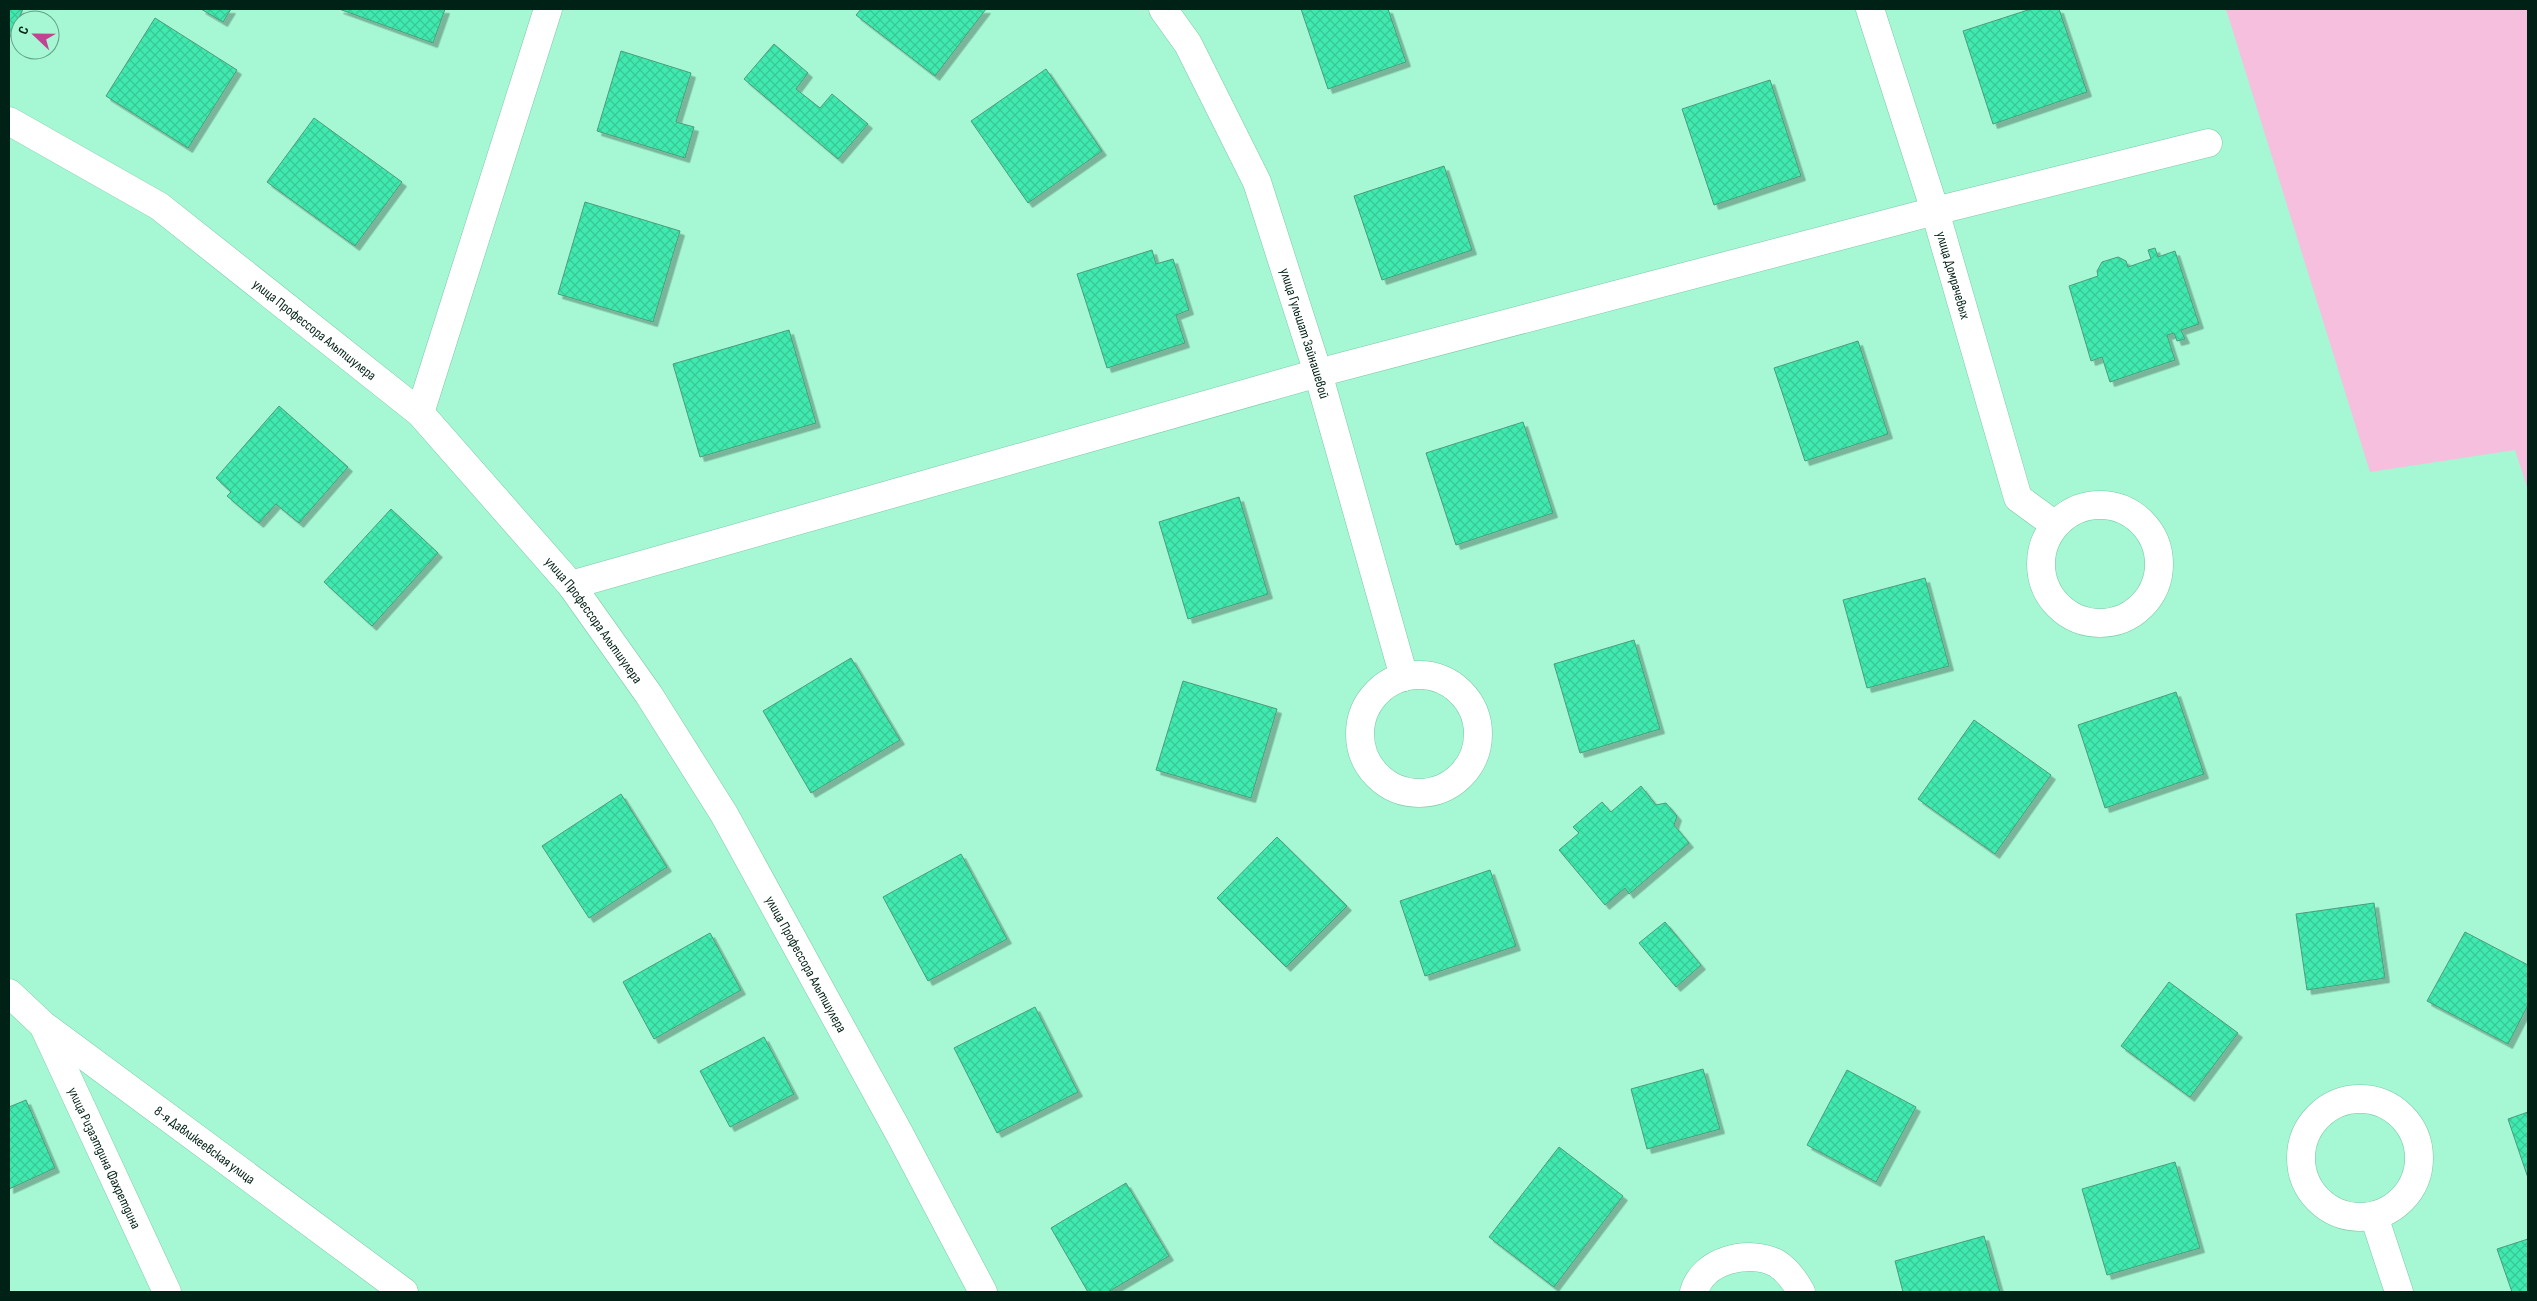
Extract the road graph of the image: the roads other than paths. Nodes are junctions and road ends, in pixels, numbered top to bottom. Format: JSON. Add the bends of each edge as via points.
{"nodes":[{"id":1,"x":548,"y":9,"type":"edge"},
{"id":2,"x":1163,"y":9,"type":"edge"},
{"id":3,"x":1870,"y":9,"type":"edge"},
{"id":4,"x":9,"y":121,"type":"edge"},
{"id":5,"x":2208,"y":144,"type":"dead end"},
{"id":6,"x":1935,"y":211,"type":"junction"},
{"id":7,"x":1318,"y":373,"type":"junction"},
{"id":8,"x":420,"y":413,"type":"junction"},
{"id":9,"x":2055,"y":525,"type":"junction"},
{"id":10,"x":571,"y":585,"type":"junction"},
{"id":11,"x":1404,"y":677,"type":"junction"},
{"id":12,"x":9,"y":993,"type":"edge"},
{"id":13,"x":43,"y":1025,"type":"junction"},
{"id":14,"x":2374,"y":1216,"type":"junction"},
{"id":15,"x":167,"y":1292,"type":"edge"},
{"id":16,"x":404,"y":1292,"type":"edge"},
{"id":17,"x":982,"y":1292,"type":"edge"},
{"id":18,"x":1694,"y":1292,"type":"edge"},
{"id":19,"x":1801,"y":1292,"type":"edge"},
{"id":20,"x":2399,"y":1292,"type":"edge"}],
"edges":[{"from":1,"to":8,"type":"street"},
{"from":2,"to":7,"type":"street","name":"улица Гульшат Зайнашевой","via":[[1188,44],[1257,182]]},
{"from":3,"to":6,"type":"street","name":"улица Домрачевых"},
{"from":4,"to":8,"type":"street","name":"улица Профессора Альтшулера","via":[[159,206]]},
{"from":5,"to":6,"type":"street"},
{"from":6,"to":7,"type":"street"},
{"from":6,"to":9,"type":"street","name":"улица Домрачевых","via":[[2018,498]]},
{"from":7,"to":10,"type":"street"},
{"from":7,"to":11,"type":"street","name":"улица Гульшат Зайнашевой"},
{"from":8,"to":10,"type":"street","name":"улица Профессора Альтшулера"},
{"from":9,"to":9,"type":"street","via":[[2044,546],[2041,569],[2048,591],[2063,609],[2083,620],[2106,623],[2128,616],[2146,601],[2157,581],[2160,558],[2153,536],[2138,518],[2118,507],[2095,505],[2072,511]]},
{"from":10,"to":17,"type":"street","name":"улица Профессора Альтшулера","via":[[649,695],[724,814]]},
{"from":11,"to":11,"type":"street","via":[[1383,688],[1368,706],[1360,728],[1362,751],[1372,771],[1391,786],[1412,793],[1436,791],[1456,781],[1471,763],[1478,741],[1476,718],[1465,697],[1448,682],[1426,675]]},
{"from":12,"to":13,"type":"street","name":"8-я Давликеевская улица"},
{"from":13,"to":15,"type":"street","name":"улица Ризаэтдина Фахретдина"},
{"from":13,"to":16,"type":"street","name":"8-я Давликеевская улица"},
{"from":14,"to":14,"type":"street","via":[[2397,1204],[2412,1187],[2418,1164],[2417,1141],[2406,1121],[2388,1106],[2366,1099],[2343,1101],[2323,1112],[2308,1129],[2300,1152],[2303,1175],[2313,1195],[2331,1210],[2353,1217]]},
{"from":14,"to":20,"type":"street"},
{"from":18,"to":19,"type":"street","via":[[1711,1269],[1731,1258],[1754,1256],[1776,1264],[1794,1278]]}]}
